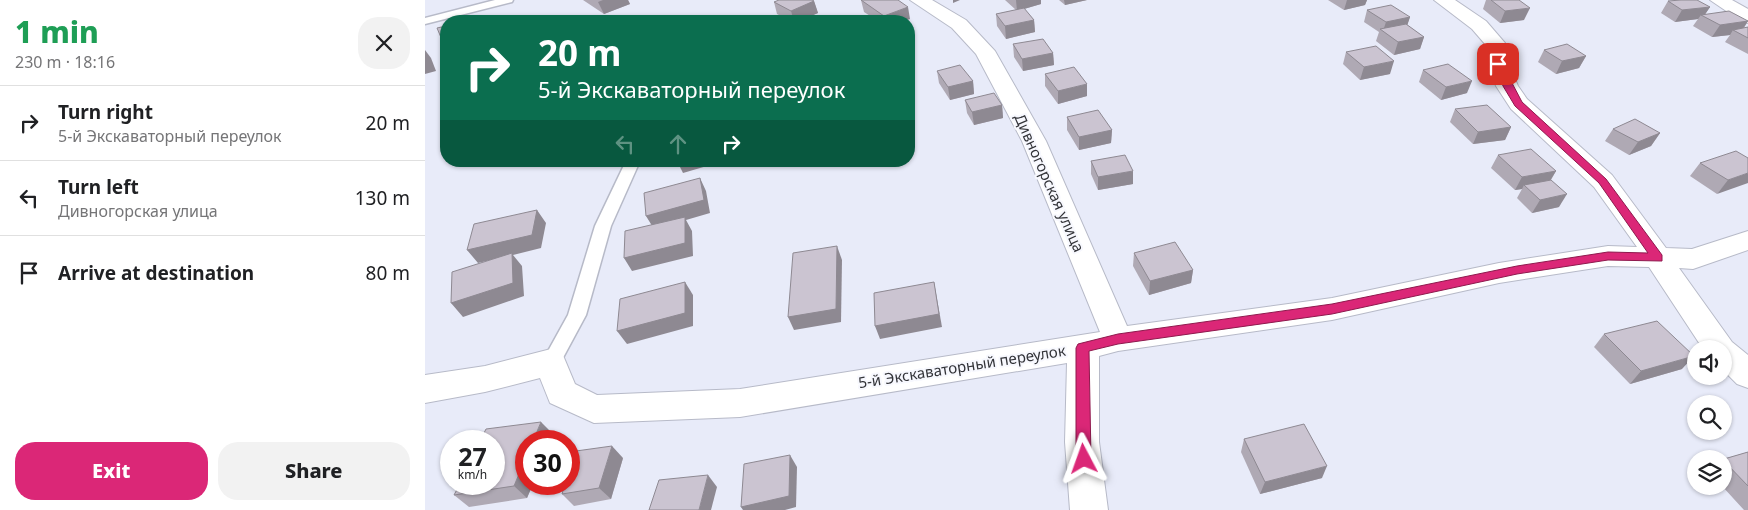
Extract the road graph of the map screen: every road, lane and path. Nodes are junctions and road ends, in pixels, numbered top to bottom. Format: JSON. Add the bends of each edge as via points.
{"nodes":[{"id":1,"x":508,"y":0,"type":"edge"},
{"id":2,"x":919,"y":0,"type":"edge"},
{"id":3,"x":1443,"y":0,"type":"edge"},
{"id":4,"x":1719,"y":0,"type":"edge"},
{"id":5,"x":449,"y":15,"type":"edge"},
{"id":6,"x":1748,"y":16,"type":"edge"},
{"id":7,"x":440,"y":17,"type":"edge"},
{"id":8,"x":425,"y":21,"type":"edge"},
{"id":9,"x":630,"y":167,"type":"edge"},
{"id":10,"x":1748,"y":240,"type":"edge"},
{"id":11,"x":1657,"y":258,"type":"junction"},
{"id":12,"x":1118,"y":339,"type":"junction"},
{"id":13,"x":1714,"y":340,"type":"edge"},
{"id":14,"x":1083,"y":348,"type":"junction"},
{"id":15,"x":1732,"y":360,"type":"edge"},
{"id":16,"x":551,"y":362,"type":"junction"},
{"id":17,"x":1748,"y":375,"type":"edge"},
{"id":18,"x":425,"y":389,"type":"edge"},
{"id":19,"x":1089,"y":510,"type":"edge"}],
"edges":[{"from":1,"to":5,"type":"lane"},
{"from":2,"to":12,"type":"street","name":"Дивногорская улица","via":[[959,24],[985,51],[1034,141]]},
{"from":3,"to":11,"type":"street","via":[[1479,25],[1495,42],[1498,64],[1519,104],[1603,181]]},
{"from":4,"to":6,"type":"street"},
{"from":7,"to":8,"type":"lane"},
{"from":9,"to":16,"type":"lane","via":[[603,226],[577,315]]},
{"from":10,"to":11,"type":"street","name":"5-й Экскаваторный переулок","via":[[1693,258]]},
{"from":11,"to":12,"type":"street","name":"5-й Экскаваторный переулок","via":[[1608,256],[1499,273],[1332,309]]},
{"from":11,"to":13,"type":"street"},
{"from":12,"to":14,"type":"street","name":"5-й Экскаваторный переулок"},
{"from":14,"to":16,"type":"street","name":"5-й Экскаваторный переулок","via":[[740,402],[594,409],[562,393]]},
{"from":14,"to":19,"type":"street","via":[[1082,442]]},
{"from":15,"to":17,"type":"street"},
{"from":16,"to":18,"type":"street"}]}
